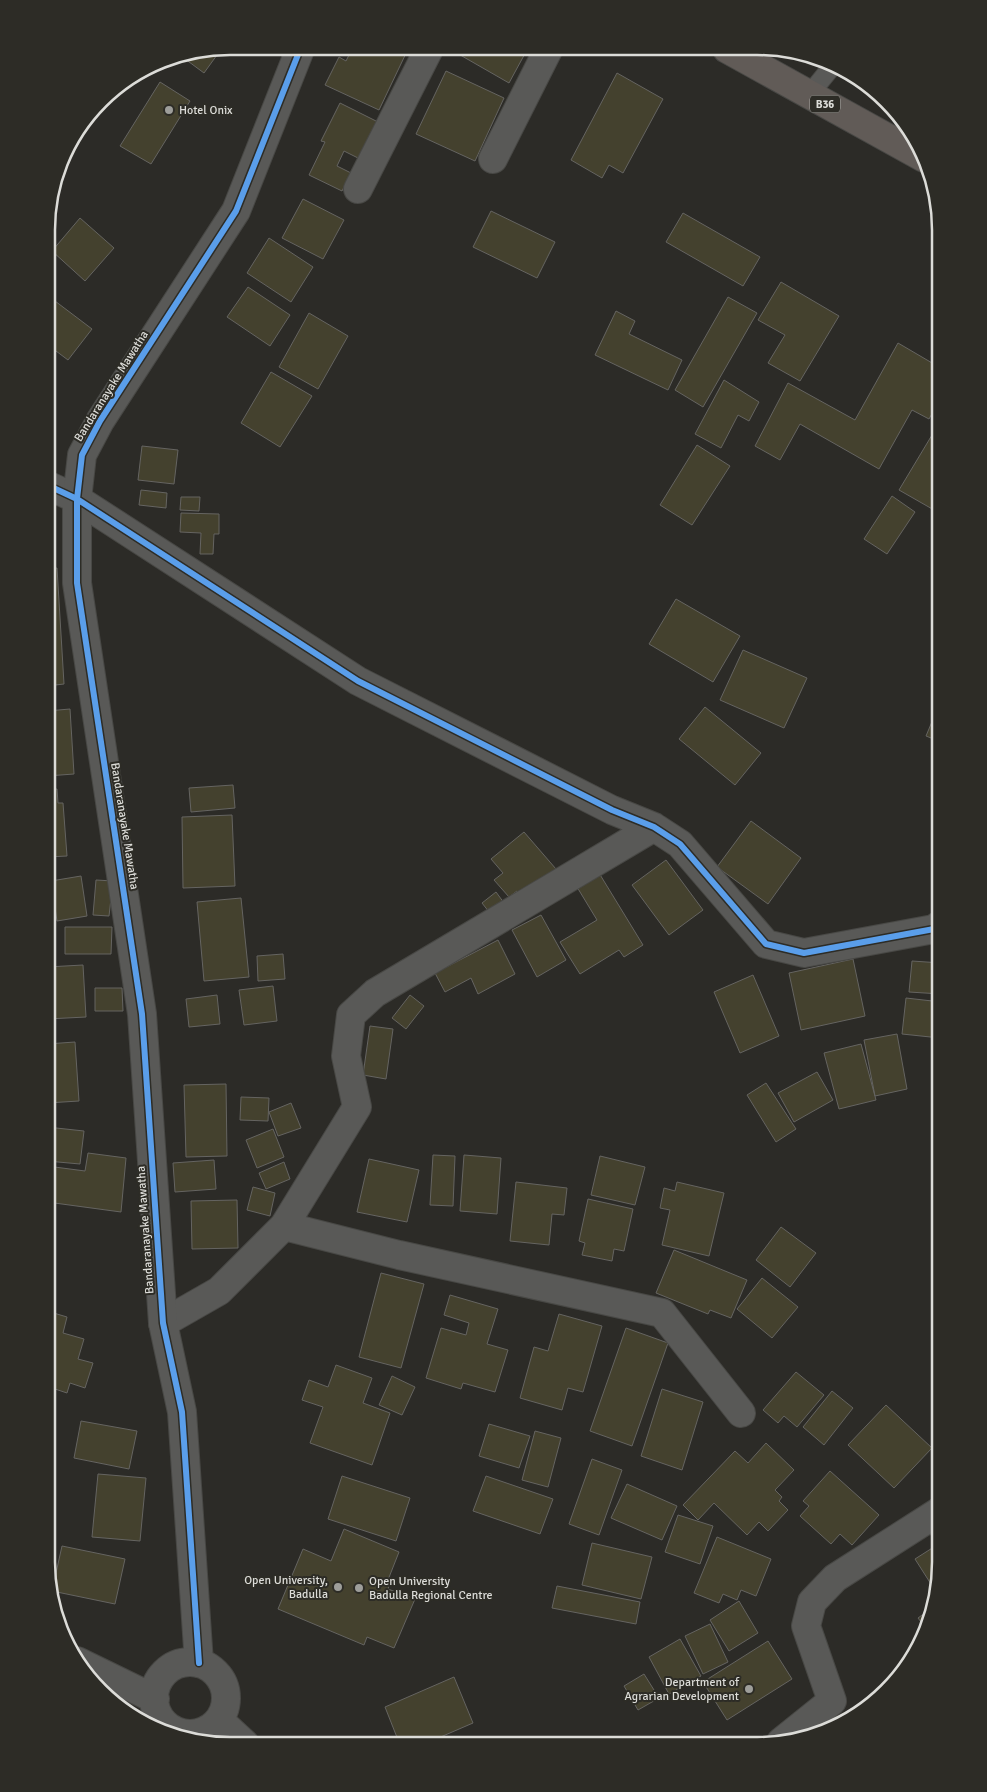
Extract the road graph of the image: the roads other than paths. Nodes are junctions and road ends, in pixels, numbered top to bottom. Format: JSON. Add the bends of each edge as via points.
{"nodes":[{"id":1,"x":299,"y":55,"type":"edge"},
{"id":2,"x":426,"y":55,"type":"edge"},
{"id":3,"x":545,"y":55,"type":"edge"},
{"id":4,"x":738,"y":55,"type":"edge"},
{"id":5,"x":829,"y":70,"type":"edge"},
{"id":6,"x":809,"y":95,"type":"junction"},
{"id":7,"x":914,"y":152,"type":"edge"},
{"id":8,"x":493,"y":159,"type":"dead end"},
{"id":9,"x":358,"y":189,"type":"dead end"},
{"id":10,"x":55,"y":488,"type":"edge"},
{"id":11,"x":76,"y":499,"type":"junction"},
{"id":12,"x":654,"y":827,"type":"junction"},
{"id":13,"x":932,"y":931,"type":"edge"},
{"id":14,"x":284,"y":1226,"type":"junction"},
{"id":15,"x":163,"y":1323,"type":"junction"},
{"id":16,"x":741,"y":1413,"type":"dead end"},
{"id":17,"x":932,"y":1516,"type":"edge"},
{"id":18,"x":199,"y":1663,"type":"junction"},
{"id":19,"x":91,"y":1668,"type":"edge"},
{"id":20,"x":155,"y":1699,"type":"junction"},
{"id":21,"x":219,"y":1720,"type":"junction"},
{"id":22,"x":169,"y":1726,"type":"edge"},
{"id":23,"x":194,"y":1733,"type":"edge"},
{"id":24,"x":791,"y":1734,"type":"edge"},
{"id":25,"x":237,"y":1737,"type":"edge"}],
"edges":[{"from":1,"to":11,"type":"street","name":"Bandaranayake Mawatha","via":[[236,212],[100,421],[82,455]]},
{"from":2,"to":9,"type":"street"},
{"from":3,"to":8,"type":"street"},
{"from":4,"to":6,"type":"main road","number":"B36"},
{"from":5,"to":6,"type":"lane"},
{"from":6,"to":7,"type":"main road","number":"B36"},
{"from":10,"to":11,"type":"street"},
{"from":11,"to":12,"type":"street","via":[[358,681],[612,810]]},
{"from":11,"to":15,"type":"street","name":"Bandaranayake Mawatha","via":[[77,583],[142,1014]]},
{"from":12,"to":13,"type":"street","via":[[680,844],[766,944],[804,953]]},
{"from":12,"to":14,"type":"street","via":[[375,992],[351,1015],[346,1056],[357,1107]]},
{"from":14,"to":15,"type":"street","via":[[219,1291]]},
{"from":14,"to":16,"type":"street","via":[[662,1313]]},
{"from":15,"to":18,"type":"street","name":"Bandaranayake Mawatha","via":[[182,1412]]},
{"from":17,"to":24,"type":"street","via":[[835,1578],[812,1602],[806,1626],[832,1701]]},
{"from":18,"to":20,"type":"street","via":[[173,1666],[157,1686]]},
{"from":18,"to":21,"type":"street","via":[[218,1675],[224,1686],[226,1698]]},
{"from":19,"to":20,"type":"street"},
{"from":20,"to":22,"type":"street","via":[[157,1712]]},
{"from":21,"to":23,"type":"street","via":[[210,1728]]},
{"from":21,"to":25,"type":"street"}]}
